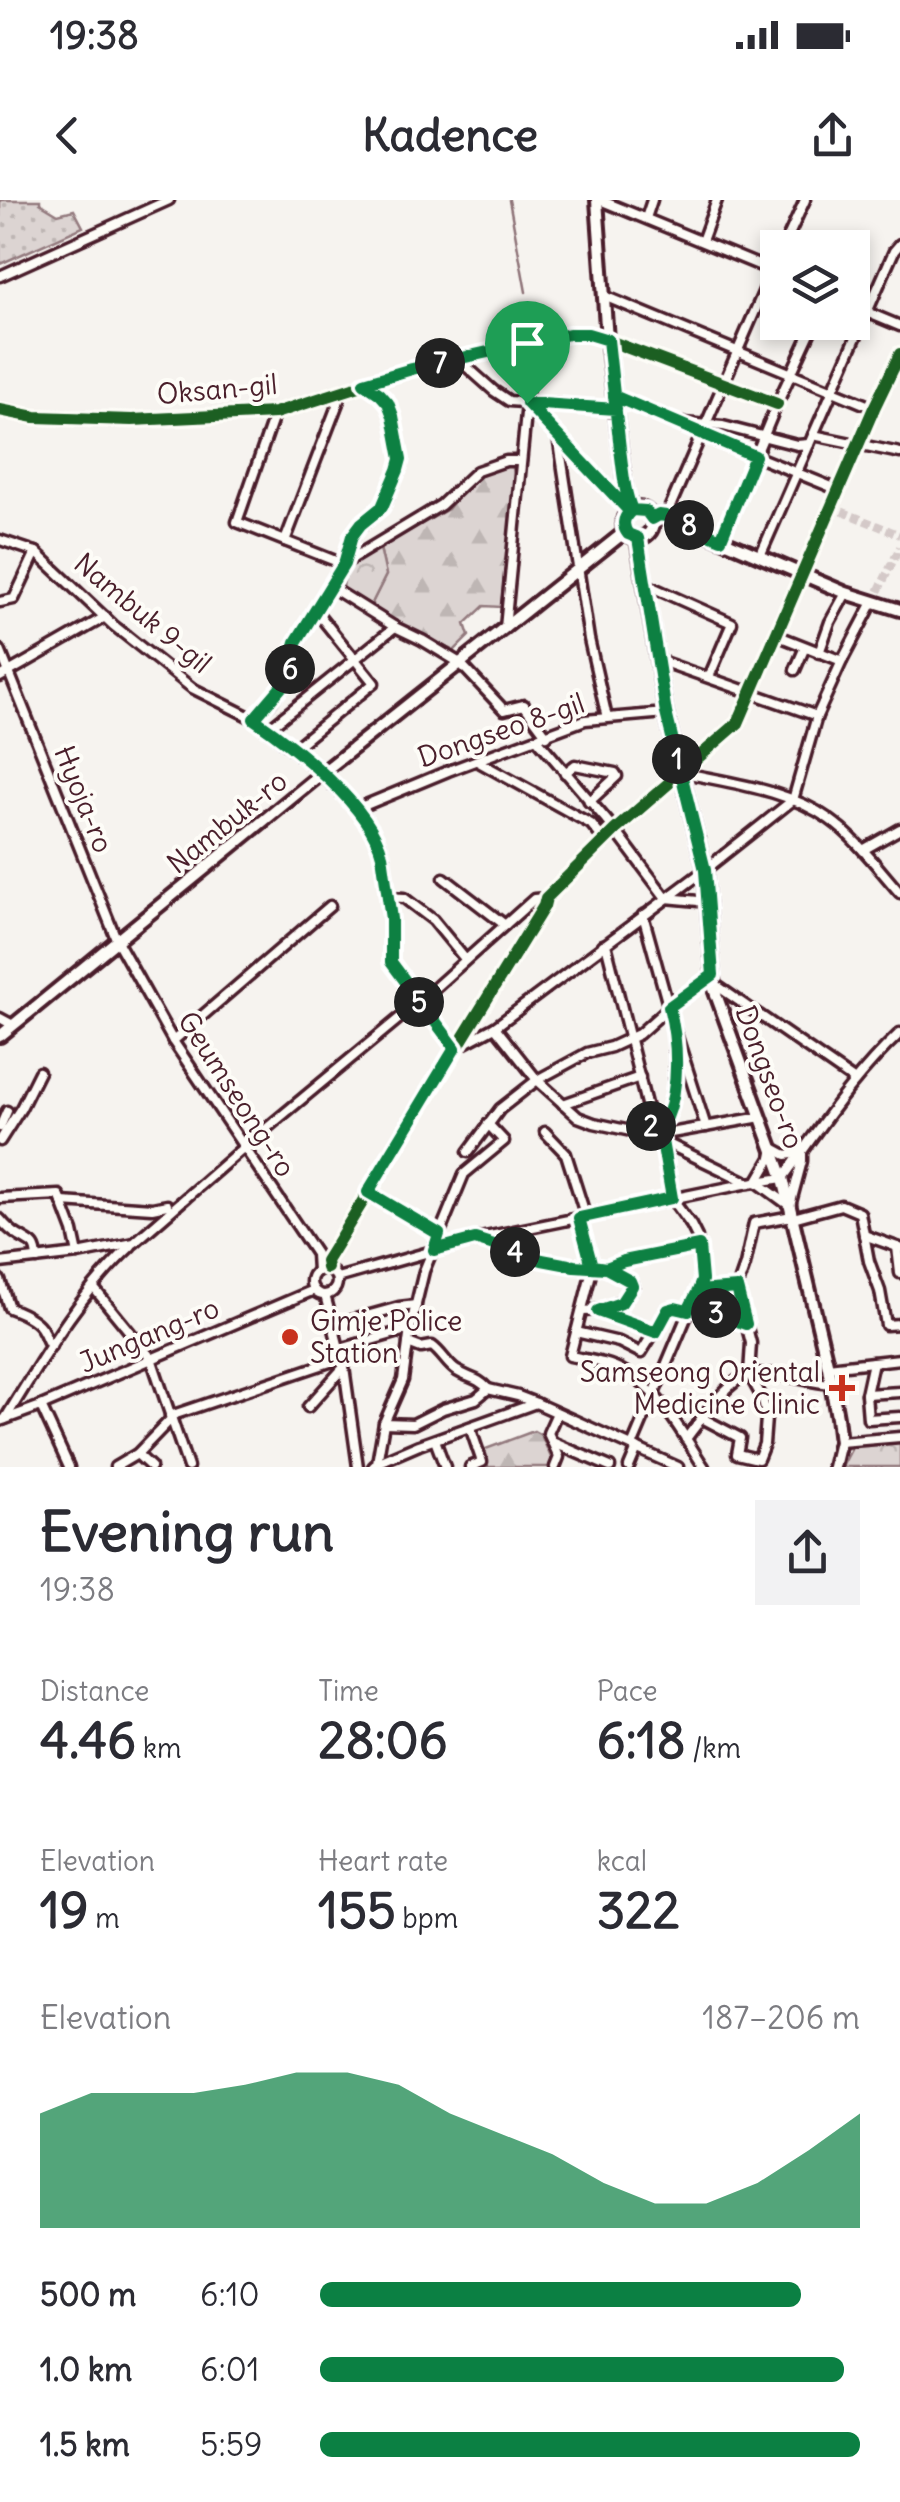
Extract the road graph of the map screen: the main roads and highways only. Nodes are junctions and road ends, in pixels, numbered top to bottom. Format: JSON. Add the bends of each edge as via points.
{"nodes":[{"id":1,"x":598,"y":200,"type":"edge"},
{"id":2,"x":631,"y":511,"type":"junction"},
{"id":3,"x":652,"y":519,"type":"junction"},
{"id":4,"x":626,"y":531,"type":"junction"},
{"id":5,"x":638,"y":538,"type":"junction"},
{"id":6,"x":900,"y":610,"type":"edge"},
{"id":7,"x":0,"y":1036,"type":"edge"},
{"id":8,"x":834,"y":1467,"type":"edge"}],
"edges":[{"from":1,"to":2,"type":"main road"},
{"from":2,"to":3,"type":"main road","via":[[646,511]]},
{"from":2,"to":4,"type":"main road"},
{"from":3,"to":5,"type":"main road","via":[[650,533]]},
{"from":3,"to":6,"type":"main road","via":[[666,516]]},
{"from":4,"to":5,"type":"main road"},
{"from":4,"to":7,"type":"main road","name":"Nambuk-ro"},
{"from":5,"to":8,"type":"main road","name":"Dongseo-ro","via":[[666,713],[705,870],[713,979],[792,1213],[831,1384],[840,1442]]}]}
